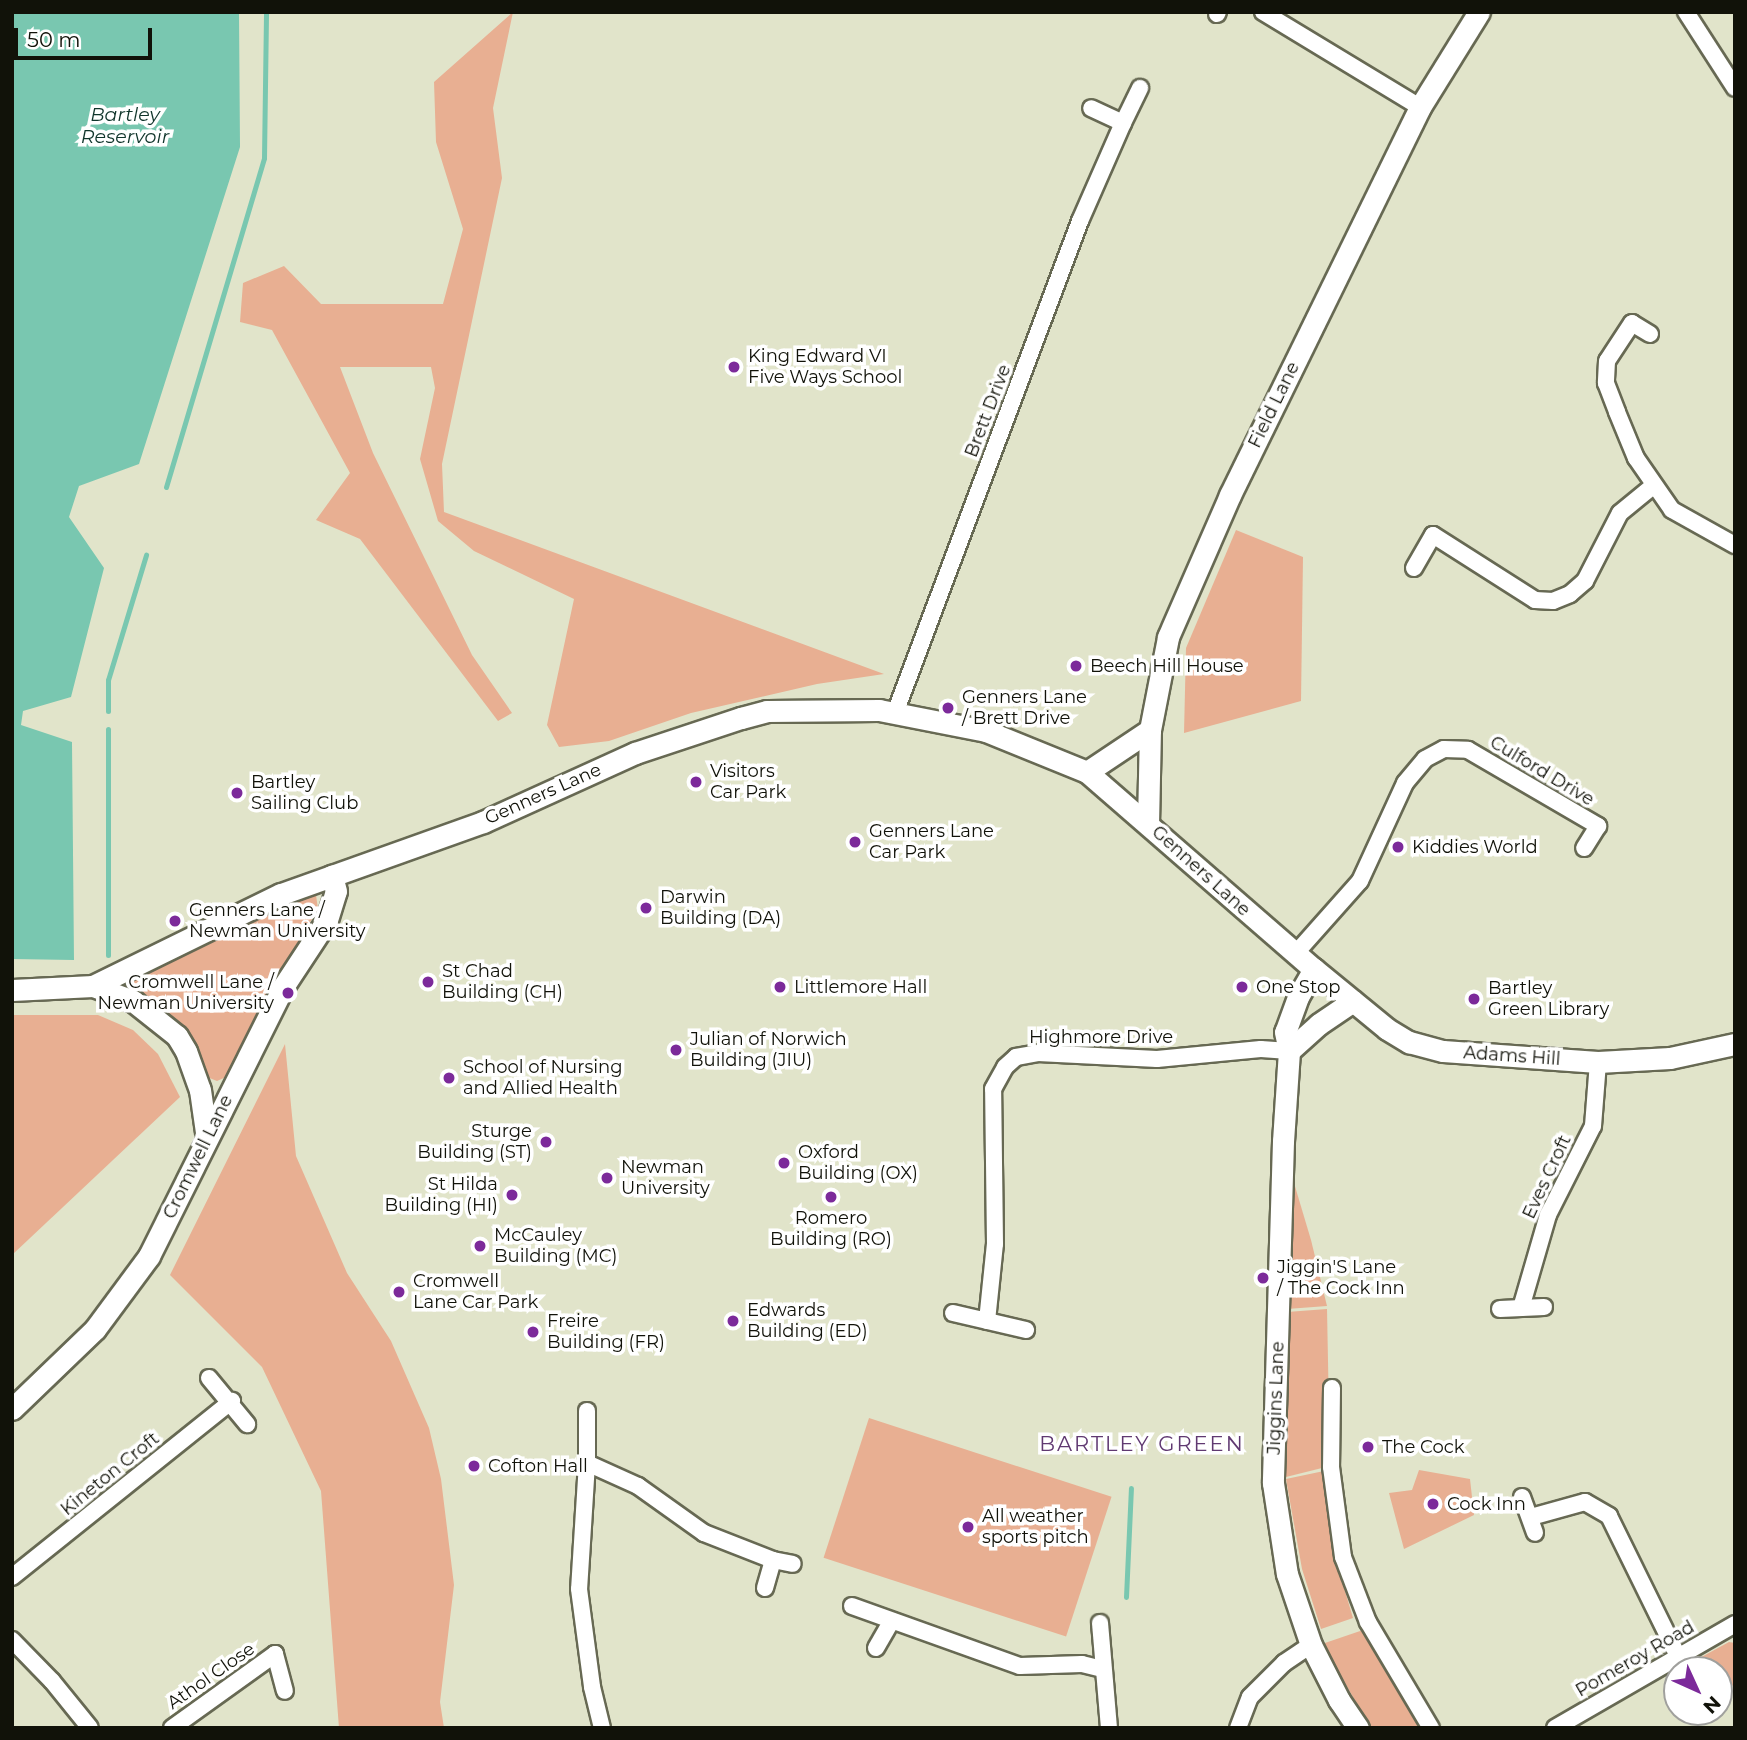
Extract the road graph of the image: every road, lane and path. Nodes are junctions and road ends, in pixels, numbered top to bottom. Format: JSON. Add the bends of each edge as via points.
{"nodes":[{"id":1,"x":1263,"y":12,"type":"edge"},
{"id":2,"x":1479,"y":12,"type":"edge"},
{"id":3,"x":1686,"y":12,"type":"edge"},
{"id":4,"x":1140,"y":88,"type":"dead end"},
{"id":5,"x":1735,"y":88,"type":"edge"},
{"id":6,"x":1420,"y":107,"type":"junction"},
{"id":7,"x":1091,"y":108,"type":"dead end"},
{"id":8,"x":1123,"y":123,"type":"junction"},
{"id":9,"x":1650,"y":334,"type":"dead end"},
{"id":10,"x":1653,"y":486,"type":"junction"},
{"id":11,"x":1735,"y":545,"type":"edge"},
{"id":12,"x":1414,"y":568,"type":"dead end"},
{"id":13,"x":895,"y":713,"type":"junction"},
{"id":14,"x":1150,"y":730,"type":"junction"},
{"id":15,"x":1087,"y":772,"type":"junction"},
{"id":16,"x":1148,"y":824,"type":"junction"},
{"id":17,"x":1584,"y":848,"type":"dead end"},
{"id":18,"x":332,"y":876,"type":"junction"},
{"id":19,"x":1296,"y":953,"type":"junction"},
{"id":20,"x":1314,"y":969,"type":"junction"},
{"id":21,"x":93,"y":986,"type":"junction"},
{"id":22,"x":12,"y":990,"type":"edge"},
{"id":23,"x":1353,"y":1001,"type":"junction"},
{"id":24,"x":1735,"y":1044,"type":"edge"},
{"id":25,"x":1289,"y":1051,"type":"junction"},
{"id":26,"x":1598,"y":1062,"type":"junction"},
{"id":27,"x":207,"y":1139,"type":"junction"},
{"id":28,"x":1544,"y":1307,"type":"dead end"},
{"id":29,"x":1500,"y":1308,"type":"dead end"},
{"id":30,"x":1521,"y":1308,"type":"junction"},
{"id":31,"x":953,"y":1313,"type":"dead end"},
{"id":32,"x":987,"y":1321,"type":"junction"},
{"id":33,"x":1026,"y":1329,"type":"dead end"},
{"id":34,"x":209,"y":1378,"type":"dead end"},
{"id":35,"x":1332,"y":1388,"type":"dead end"},
{"id":36,"x":232,"y":1401,"type":"junction"},
{"id":37,"x":12,"y":1409,"type":"edge"},
{"id":38,"x":587,"y":1411,"type":"dead end"},
{"id":39,"x":247,"y":1424,"type":"dead end"},
{"id":40,"x":587,"y":1463,"type":"junction"},
{"id":41,"x":1521,"y":1497,"type":"dead end"},
{"id":42,"x":773,"y":1560,"type":"junction"},
{"id":43,"x":793,"y":1564,"type":"dead end"},
{"id":44,"x":12,"y":1577,"type":"edge"},
{"id":45,"x":765,"y":1588,"type":"dead end"},
{"id":46,"x":852,"y":1606,"type":"dead end"},
{"id":47,"x":891,"y":1622,"type":"junction"},
{"id":48,"x":1100,"y":1623,"type":"dead end"},
{"id":49,"x":1735,"y":1624,"type":"edge"},
{"id":50,"x":13,"y":1644,"type":"edge"},
{"id":51,"x":1311,"y":1644,"type":"junction"},
{"id":52,"x":876,"y":1648,"type":"dead end"},
{"id":53,"x":1678,"y":1656,"type":"joint"},
{"id":54,"x":1663,"y":1665,"type":"edge"},
{"id":55,"x":1102,"y":1669,"type":"junction"},
{"id":56,"x":285,"y":1691,"type":"dead end"},
{"id":57,"x":90,"y":1728,"type":"edge"},
{"id":58,"x":172,"y":1728,"type":"edge"},
{"id":59,"x":602,"y":1728,"type":"edge"},
{"id":60,"x":1109,"y":1728,"type":"edge"},
{"id":61,"x":1238,"y":1728,"type":"edge"},
{"id":62,"x":1358,"y":1728,"type":"edge"},
{"id":63,"x":1431,"y":1728,"type":"edge"},
{"id":64,"x":1555,"y":1728,"type":"edge"}],
"edges":[{"from":1,"to":6,"type":"street"},
{"from":2,"to":6,"type":"street","name":"Field Lane"},
{"from":3,"to":5,"type":"street"},
{"from":4,"to":8,"type":"street","name":"Brett Drive"},
{"from":6,"to":14,"type":"street","name":"Field Lane","via":[[1230,495],[1168,637]]},
{"from":7,"to":8,"type":"street"},
{"from":8,"to":13,"type":"street","name":"Brett Drive","via":[[1080,221]]},
{"from":9,"to":10,"type":"street","via":[[1632,323],[1606,361],[1606,383],[1636,458]]},
{"from":10,"to":11,"type":"street","via":[[1672,510]]},
{"from":10,"to":12,"type":"street","via":[[1620,513],[1585,581],[1553,601],[1535,600],[1433,535]]},
{"from":13,"to":15,"type":"street","name":"Genners Lane","via":[[986,731]]},
{"from":13,"to":18,"type":"street","name":"Genners Lane","via":[[767,711],[741,718],[635,753],[483,822]]},
{"from":14,"to":15,"type":"street"},
{"from":14,"to":16,"type":"street","name":"Field Lane"},
{"from":15,"to":16,"type":"street","name":"Genners Lane"},
{"from":16,"to":19,"type":"street","name":"Genners Lane"},
{"from":17,"to":19,"type":"street","name":"Culford Drive","via":[[1598,827],[1468,750],[1444,749],[1425,759],[1405,783],[1360,881]]},
{"from":18,"to":21,"type":"street","name":"Genners Lane","via":[[281,894]]},
{"from":18,"to":27,"type":"street","name":"Cromwell Lane","via":[[336,891],[327,920],[283,987]]},
{"from":19,"to":20,"type":"street","name":"Genners Lane"},
{"from":20,"to":23,"type":"street","name":"Adams Hill"},
{"from":20,"to":25,"type":"street","name":"Jiggins Lane","via":[[1285,1032]]},
{"from":21,"to":22,"type":"street","name":"Genners Lane"},
{"from":21,"to":27,"type":"street","via":[[133,1001],[177,1036],[200,1090]]},
{"from":23,"to":25,"type":"street"},
{"from":23,"to":26,"type":"street","name":"Adams Hill","via":[[1409,1042],[1443,1051]]},
{"from":24,"to":26,"type":"street","name":"Adams Hill","via":[[1670,1058]]},
{"from":25,"to":32,"type":"street","name":"Highmore Drive","via":[[1261,1049],[1157,1059],[1038,1053],[1016,1057],[993,1089],[995,1244]]},
{"from":25,"to":51,"type":"street","name":"Jiggins Lane","via":[[1273,1483],[1287,1574]]},
{"from":26,"to":30,"type":"street","name":"Eves Croft","via":[[1592,1126],[1548,1215]]},
{"from":27,"to":37,"type":"street","name":"Cromwell Lane","via":[[149,1256],[95,1329]]},
{"from":28,"to":30,"type":"street"},
{"from":29,"to":30,"type":"street"},
{"from":31,"to":32,"type":"street"},
{"from":32,"to":33,"type":"street"},
{"from":34,"to":36,"type":"street"},
{"from":35,"to":63,"type":"street","via":[[1331,1467],[1343,1557],[1368,1622]]},
{"from":36,"to":39,"type":"street"},
{"from":36,"to":44,"type":"street","name":"Kineton Croft"},
{"from":38,"to":40,"type":"street"},
{"from":40,"to":42,"type":"street","via":[[638,1486],[704,1533]]},
{"from":40,"to":59,"type":"street","via":[[579,1589]]},
{"from":41,"to":53,"type":"street","via":[[1533,1525],[1585,1502],[1609,1516]]},
{"from":42,"to":43,"type":"street"},
{"from":42,"to":45,"type":"street"},
{"from":46,"to":47,"type":"street"},
{"from":47,"to":52,"type":"street"},
{"from":47,"to":55,"type":"street","via":[[1020,1666],[1082,1664]]},
{"from":48,"to":55,"type":"street"},
{"from":49,"to":53,"type":"street","name":"Pomeroy Road"},
{"from":50,"to":57,"type":"street","via":[[52,1681]]},
{"from":51,"to":61,"type":"street","via":[[1283,1663],[1250,1697]]},
{"from":51,"to":62,"type":"street","name":"Jiggins Lane"},
{"from":54,"to":64,"type":"street","name":"Pomeroy Road"},
{"from":55,"to":60,"type":"street"},
{"from":56,"to":58,"type":"street","name":"Athol Close","via":[[275,1654]]}]}
